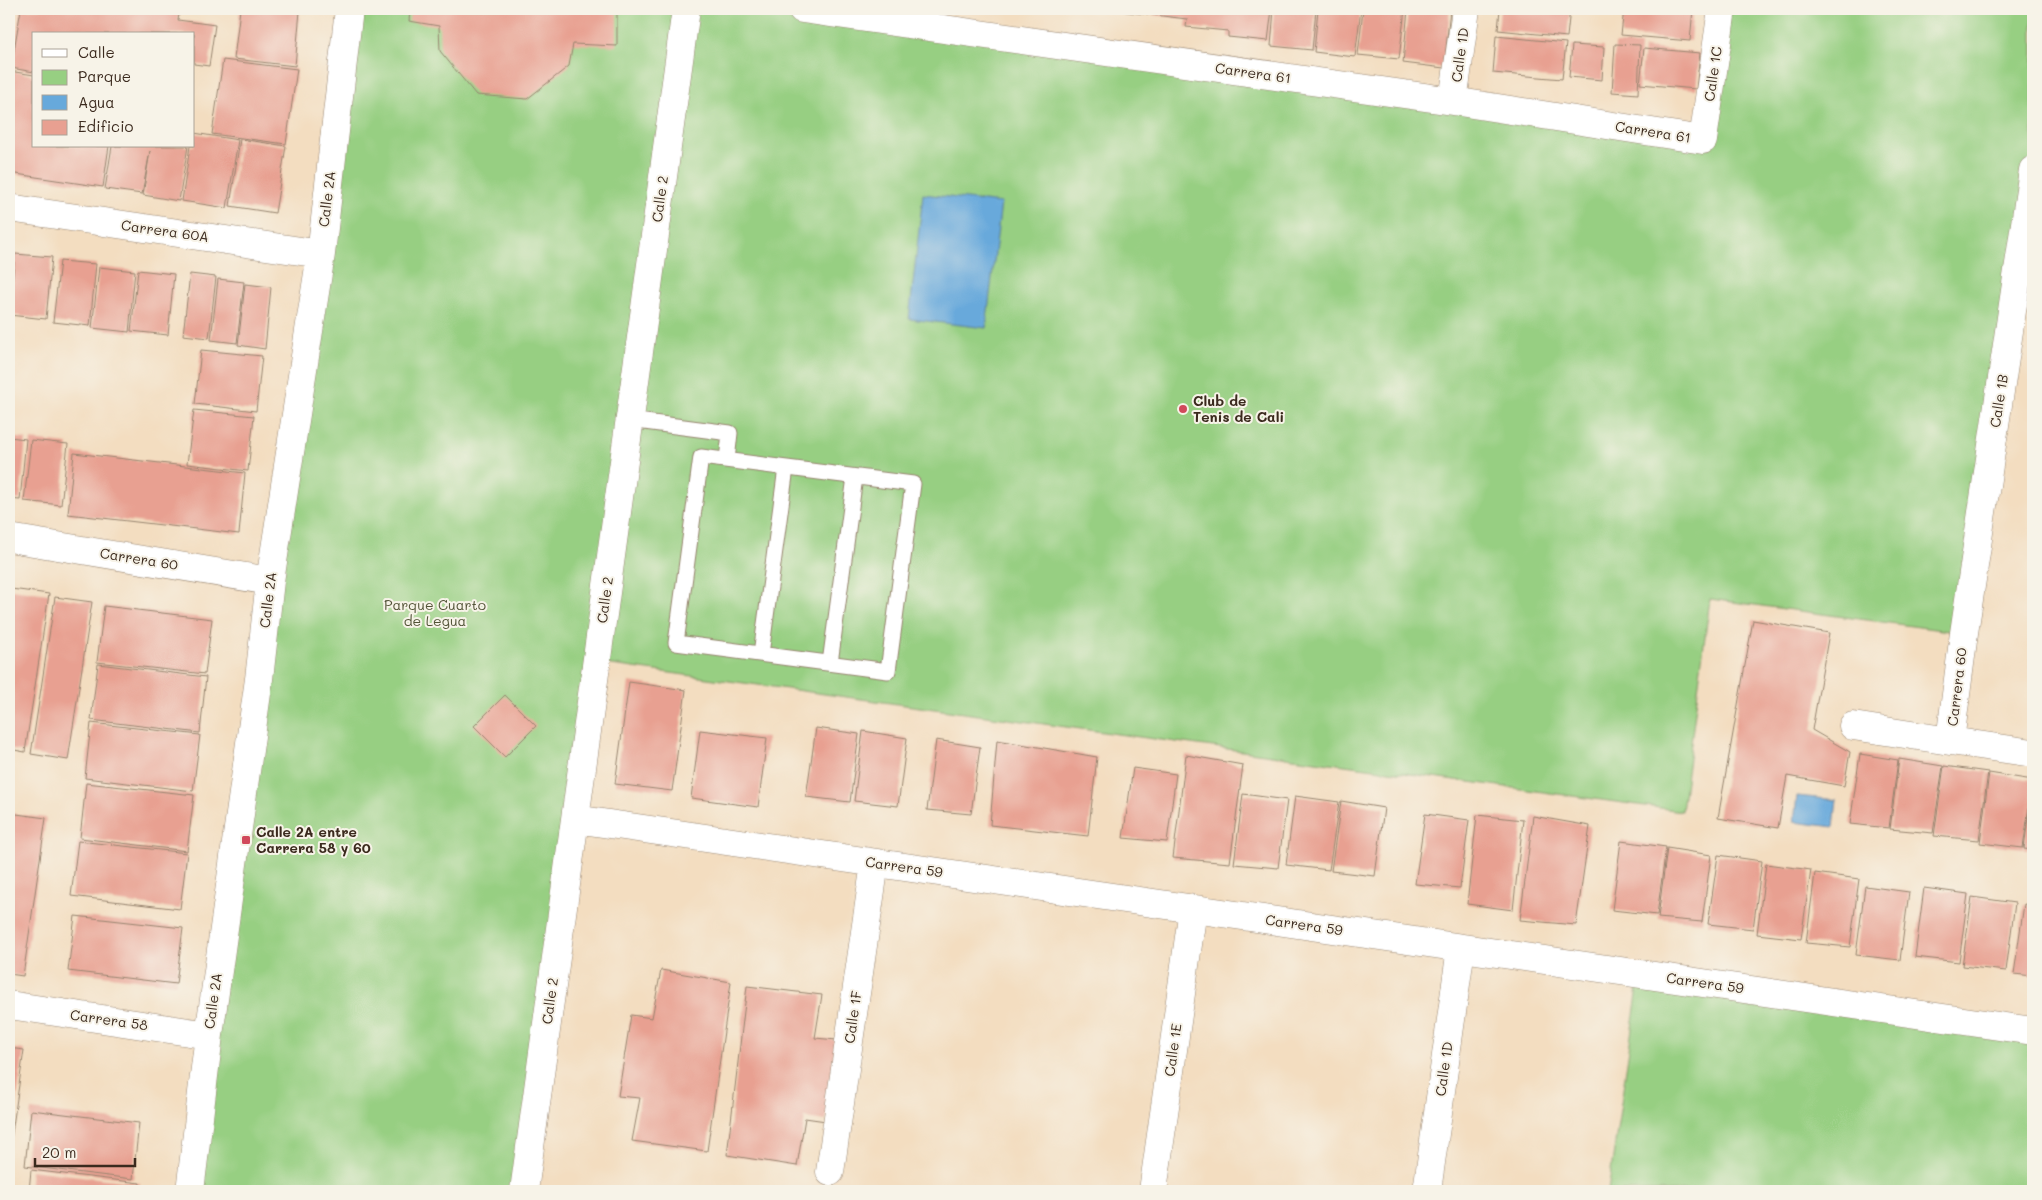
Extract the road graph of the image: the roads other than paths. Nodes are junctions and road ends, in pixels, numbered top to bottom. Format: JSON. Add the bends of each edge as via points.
{"nodes":[{"id":1,"x":349,"y":9,"type":"edge"},
{"id":2,"x":686,"y":9,"type":"edge"},
{"id":3,"x":802,"y":9,"type":"edge"},
{"id":4,"x":1466,"y":9,"type":"edge"},
{"id":5,"x":1722,"y":9,"type":"edge"},
{"id":6,"x":1453,"y":101,"type":"junction"},
{"id":7,"x":1703,"y":140,"type":"joint"},
{"id":8,"x":2033,"y":180,"type":"edge"},
{"id":9,"x":9,"y":208,"type":"edge"},
{"id":10,"x":321,"y":254,"type":"junction"},
{"id":11,"x":629,"y":420,"type":"junction"},
{"id":12,"x":726,"y":460,"type":"junction"},
{"id":13,"x":786,"y":468,"type":"junction"},
{"id":14,"x":855,"y":477,"type":"junction"},
{"id":15,"x":9,"y":538,"type":"edge"},
{"id":16,"x":270,"y":580,"type":"junction"},
{"id":17,"x":1964,"y":632,"type":"joint"},
{"id":18,"x":761,"y":654,"type":"junction"},
{"id":19,"x":830,"y":663,"type":"junction"},
{"id":20,"x":1853,"y":726,"type":"dead end"},
{"id":21,"x":1950,"y":741,"type":"junction"},
{"id":22,"x":2033,"y":753,"type":"edge"},
{"id":23,"x":575,"y":819,"type":"junction"},
{"id":24,"x":876,"y":863,"type":"junction"},
{"id":25,"x":1193,"y":909,"type":"junction"},
{"id":26,"x":1461,"y":948,"type":"junction"},
{"id":27,"x":9,"y":1005,"type":"edge"},
{"id":28,"x":2033,"y":1031,"type":"edge"},
{"id":29,"x":208,"y":1035,"type":"junction"},
{"id":30,"x":830,"y":1172,"type":"dead end"},
{"id":31,"x":190,"y":1191,"type":"edge"},
{"id":32,"x":524,"y":1191,"type":"edge"},
{"id":33,"x":1153,"y":1191,"type":"edge"},
{"id":34,"x":1427,"y":1191,"type":"edge"}],
"edges":[{"from":1,"to":10,"type":"street","name":"Calle 2A"},
{"from":2,"to":11,"type":"street","name":"Calle 2"},
{"from":3,"to":6,"type":"street","name":"Carrera 61"},
{"from":4,"to":6,"type":"street","name":"Calle 1D"},
{"from":5,"to":7,"type":"street","name":"Calle 1C"},
{"from":6,"to":7,"type":"street","name":"Carrera 61"},
{"from":8,"to":17,"type":"street","name":"Calle 1B"},
{"from":9,"to":10,"type":"street","name":"Carrera 60A"},
{"from":10,"to":16,"type":"street","name":"Calle 2A"},
{"from":11,"to":12,"type":"lane","via":[[730,433]]},
{"from":11,"to":23,"type":"street","name":"Calle 2"},
{"from":12,"to":13,"type":"lane"},
{"from":12,"to":18,"type":"lane","via":[[701,456],[676,643]]},
{"from":13,"to":14,"type":"lane"},
{"from":13,"to":18,"type":"lane"},
{"from":14,"to":19,"type":"lane"},
{"from":14,"to":19,"type":"lane","via":[[912,484],[888,670]]},
{"from":15,"to":16,"type":"street","name":"Carrera 60"},
{"from":16,"to":29,"type":"street","name":"Calle 2A"},
{"from":17,"to":21,"type":"street","name":"Carrera 60"},
{"from":18,"to":19,"type":"lane"},
{"from":20,"to":21,"type":"street","name":"Carrera 60"},
{"from":21,"to":22,"type":"street","name":"Carrera 60"},
{"from":23,"to":24,"type":"street","name":"Carrera 59"},
{"from":23,"to":32,"type":"street","name":"Calle 2"},
{"from":24,"to":25,"type":"street","name":"Carrera 59"},
{"from":24,"to":30,"type":"street","name":"Calle 1F"},
{"from":25,"to":26,"type":"street","name":"Carrera 59"},
{"from":25,"to":33,"type":"street","name":"Calle 1E"},
{"from":26,"to":28,"type":"street","name":"Carrera 59"},
{"from":26,"to":34,"type":"street","name":"Calle 1D"},
{"from":27,"to":29,"type":"street","name":"Carrera 58"},
{"from":29,"to":31,"type":"street","name":"Calle 2A"}]}
